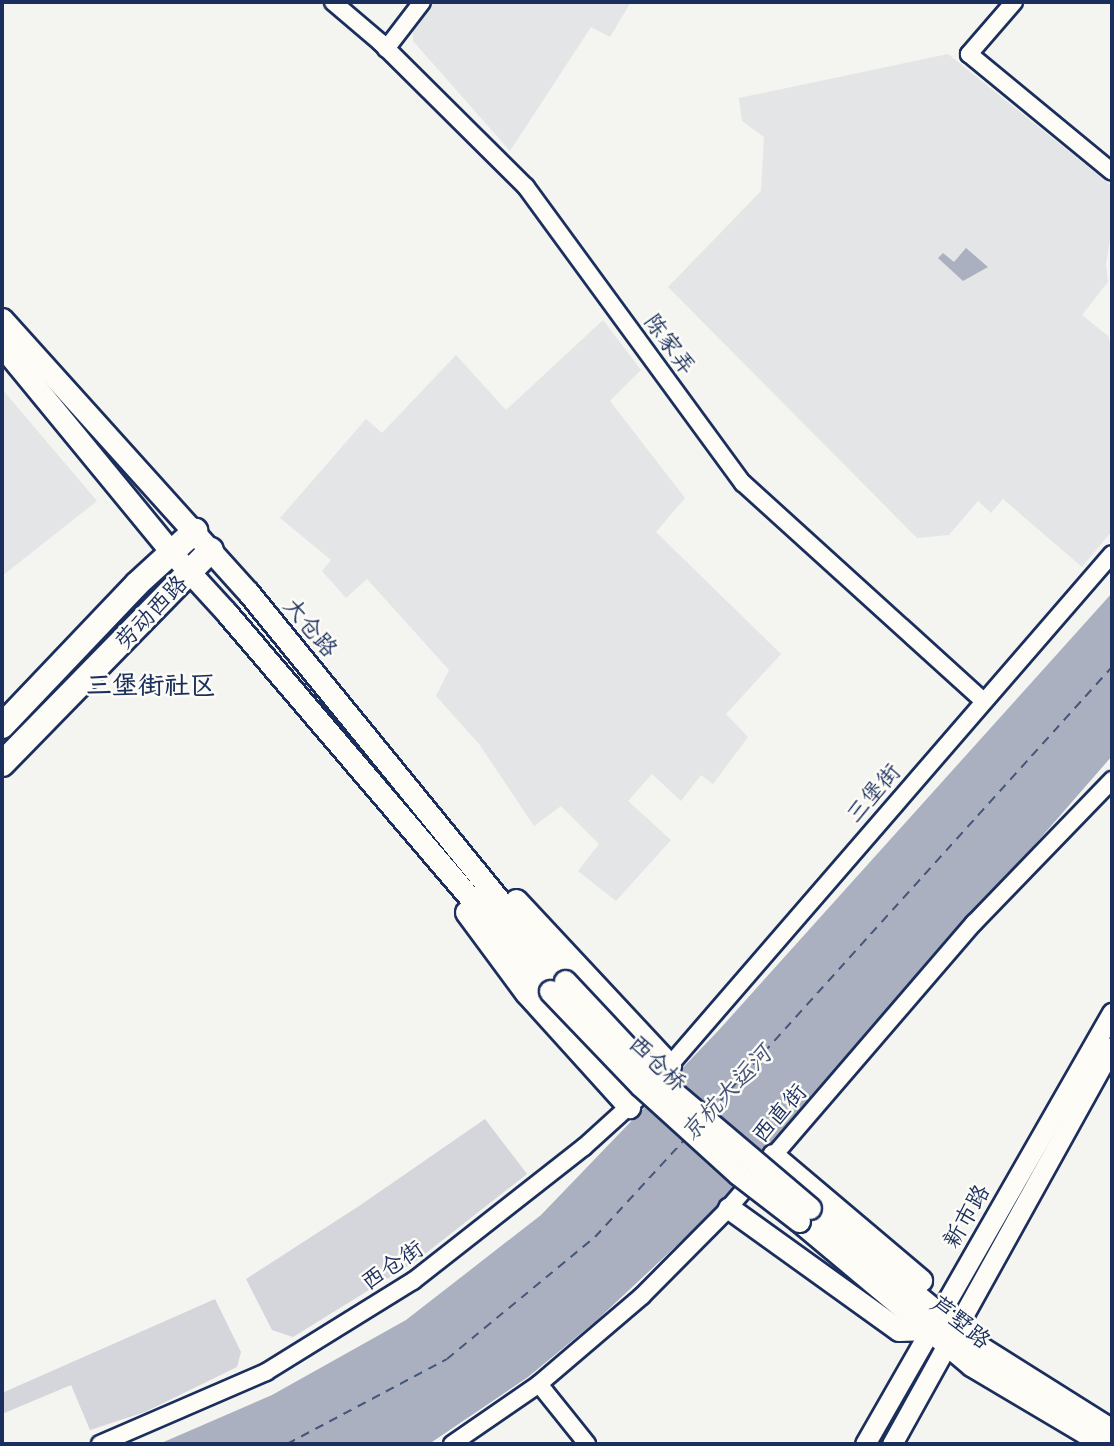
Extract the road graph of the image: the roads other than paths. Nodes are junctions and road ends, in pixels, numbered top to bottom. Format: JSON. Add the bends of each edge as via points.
{"nodes":[{"id":1,"x":333,"y":2,"type":"edge"},
{"id":2,"x":422,"y":2,"type":"edge"},
{"id":3,"x":1014,"y":2,"type":"edge"},
{"id":4,"x":386,"y":49,"type":"junction"},
{"id":5,"x":1112,"y":172,"type":"edge"},
{"id":6,"x":2,"y":319,"type":"edge"},
{"id":7,"x":2,"y":346,"type":"edge"},
{"id":8,"x":195,"y":531,"type":"junction"},
{"id":9,"x":211,"y":550,"type":"junction"},
{"id":10,"x":172,"y":553,"type":"junction"},
{"id":11,"x":1112,"y":554,"type":"edge"},
{"id":12,"x":189,"y":573,"type":"junction"},
{"id":13,"x":983,"y":701,"type":"junction"},
{"id":14,"x":2,"y":726,"type":"edge"},
{"id":15,"x":377,"y":748,"type":"junction"},
{"id":16,"x":2,"y":764,"type":"edge"},
{"id":17,"x":360,"y":770,"type":"junction"},
{"id":18,"x":1112,"y":780,"type":"edge"},
{"id":19,"x":558,"y":986,"type":"junction"},
{"id":20,"x":1112,"y":1013,"type":"edge"},
{"id":21,"x":1112,"y":1047,"type":"edge"},
{"id":22,"x":670,"y":1065,"type":"junction"},
{"id":23,"x":629,"y":1107,"type":"junction"},
{"id":24,"x":773,"y":1155,"type":"junction"},
{"id":25,"x":729,"y":1208,"type":"junction"},
{"id":26,"x":804,"y":1215,"type":"joint"},
{"id":27,"x":934,"y":1321,"type":"junction"},
{"id":28,"x":953,"y":1337,"type":"junction"},
{"id":29,"x":539,"y":1384,"type":"junction"},
{"id":30,"x":1112,"y":1430,"type":"edge"},
{"id":31,"x":100,"y":1444,"type":"edge"},
{"id":32,"x":452,"y":1444,"type":"edge"},
{"id":33,"x":587,"y":1444,"type":"edge"},
{"id":34,"x":865,"y":1444,"type":"edge"},
{"id":35,"x":892,"y":1444,"type":"edge"},
{"id":36,"x":1104,"y":1444,"type":"edge"}],
"edges":[{"from":1,"to":4,"type":"street","name":"陈家弄"},
{"from":2,"to":4,"type":"street"},
{"from":3,"to":5,"type":"street","via":[[970,54]]},
{"from":4,"to":13,"type":"street","name":"陈家弄","via":[[526,187],[744,483]]},
{"from":6,"to":8,"type":"main road","name":"大仓路"},
{"from":7,"to":10,"type":"main road"},
{"from":8,"to":9,"type":"main road","name":"大仓路"},
{"from":8,"to":10,"type":"main road","name":"劳动西路"},
{"from":9,"to":12,"type":"main road","name":"劳动西路"},
{"from":9,"to":15,"type":"main road","name":"大仓路"},
{"from":10,"to":12,"type":"main road"},
{"from":10,"to":14,"type":"main road","name":"劳动西路"},
{"from":11,"to":13,"type":"street","name":"三堡街"},
{"from":12,"to":16,"type":"main road","name":"劳动西路"},
{"from":12,"to":17,"type":"main road"},
{"from":13,"to":22,"type":"street","name":"三堡街"},
{"from":15,"to":19,"type":"main road","name":"大仓路"},
{"from":15,"to":22,"type":"main road"},
{"from":17,"to":19,"type":"main road"},
{"from":17,"to":23,"type":"main road","via":[[526,993]]},
{"from":18,"to":24,"type":"street","name":"西直街","via":[[974,923]]},
{"from":19,"to":26,"type":"main road","name":"西仓桥","bridge":true,"via":[[640,1085],[738,1174]]},
{"from":20,"to":27,"type":"street","name":"新市路"},
{"from":21,"to":28,"type":"street","name":"新市路"},
{"from":22,"to":23,"type":"street","name":"西仓街"},
{"from":23,"to":31,"type":"street","name":"西仓街","via":[[414,1281],[266,1372]]},
{"from":24,"to":25,"type":"street","name":"西直街"},
{"from":24,"to":27,"type":"main road","via":[[922,1280]]},
{"from":25,"to":27,"type":"main road","via":[[899,1330]]},
{"from":25,"to":29,"type":"street","name":"西直街","via":[[642,1296]]},
{"from":26,"to":27,"type":"main road","name":"芦墅路"},
{"from":27,"to":28,"type":"main road","name":"芦墅路"},
{"from":27,"to":34,"type":"street","name":"新市路"},
{"from":28,"to":30,"type":"main road","name":"芦墅路","via":[[980,1347]]},
{"from":28,"to":35,"type":"street","name":"新市路"},
{"from":28,"to":36,"type":"main road","name":"芦墅路","via":[[971,1365]]},
{"from":29,"to":32,"type":"street","name":"西直街"},
{"from":29,"to":33,"type":"street"}]}
